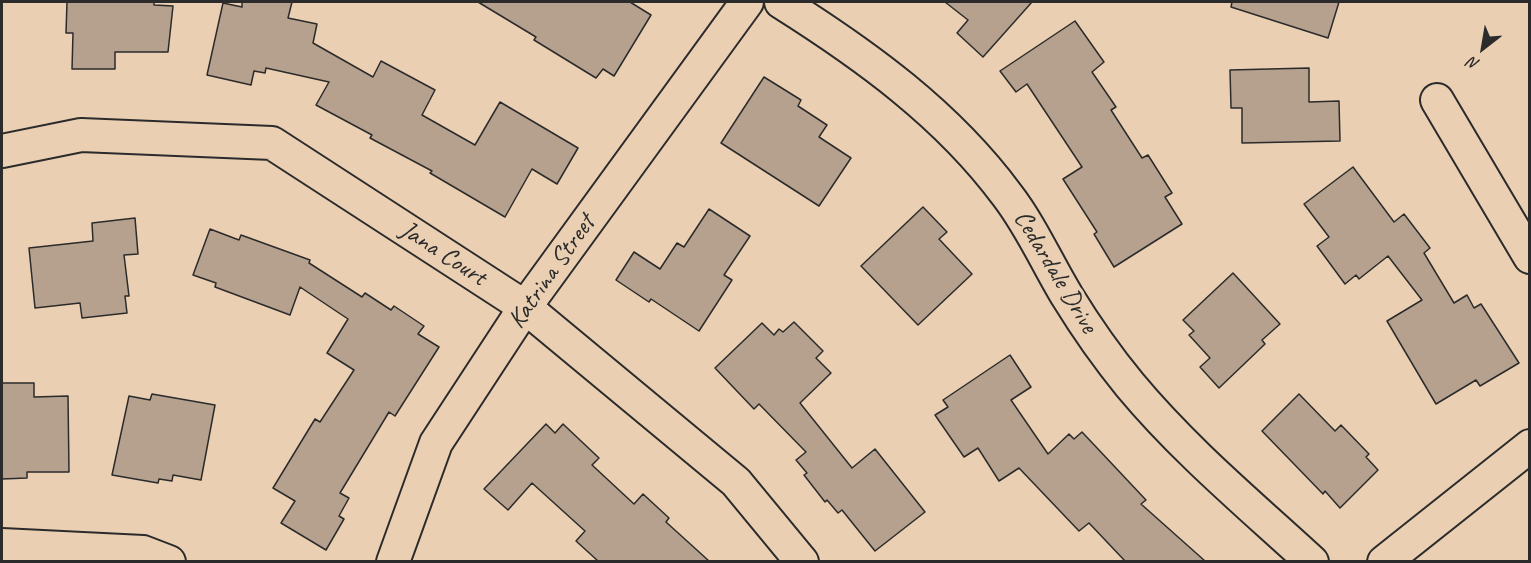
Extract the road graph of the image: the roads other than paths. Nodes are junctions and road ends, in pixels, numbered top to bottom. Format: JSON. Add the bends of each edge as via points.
{"nodes":[{"id":1,"x":747,"y":2,"type":"edge"},
{"id":2,"x":781,"y":2,"type":"edge"},
{"id":3,"x":1437,"y":100,"type":"dead end"},
{"id":4,"x":2,"y":151,"type":"edge"},
{"id":5,"x":1530,"y":257,"type":"edge"},
{"id":6,"x":525,"y":307,"type":"junction"},
{"id":7,"x":1530,"y":446,"type":"edge"},
{"id":8,"x":2,"y":544,"type":"edge"},
{"id":9,"x":169,"y":561,"type":"edge"},
{"id":10,"x":393,"y":561,"type":"edge"},
{"id":11,"x":802,"y":561,"type":"edge"},
{"id":12,"x":1312,"y":561,"type":"edge"},
{"id":13,"x":1384,"y":561,"type":"edge"}],
"edges":[{"from":1,"to":6,"type":"street","name":"Katrina Street"},
{"from":2,"to":12,"type":"street","name":"Cedardale Drive","via":[[890,76],[963,143],[1008,195],[1087,327],[1131,386],[1196,455]]},
{"from":3,"to":5,"type":"street"},
{"from":4,"to":6,"type":"street","name":"Jana Court","via":[[81,135],[272,144]]},
{"from":6,"to":10,"type":"street","name":"Katrina Street","via":[[436,443]]},
{"from":6,"to":11,"type":"street","name":"Jana Court","via":[[736,482]]},
{"from":7,"to":13,"type":"street"},
{"from":8,"to":9,"type":"street","via":[[143,552]]}]}
